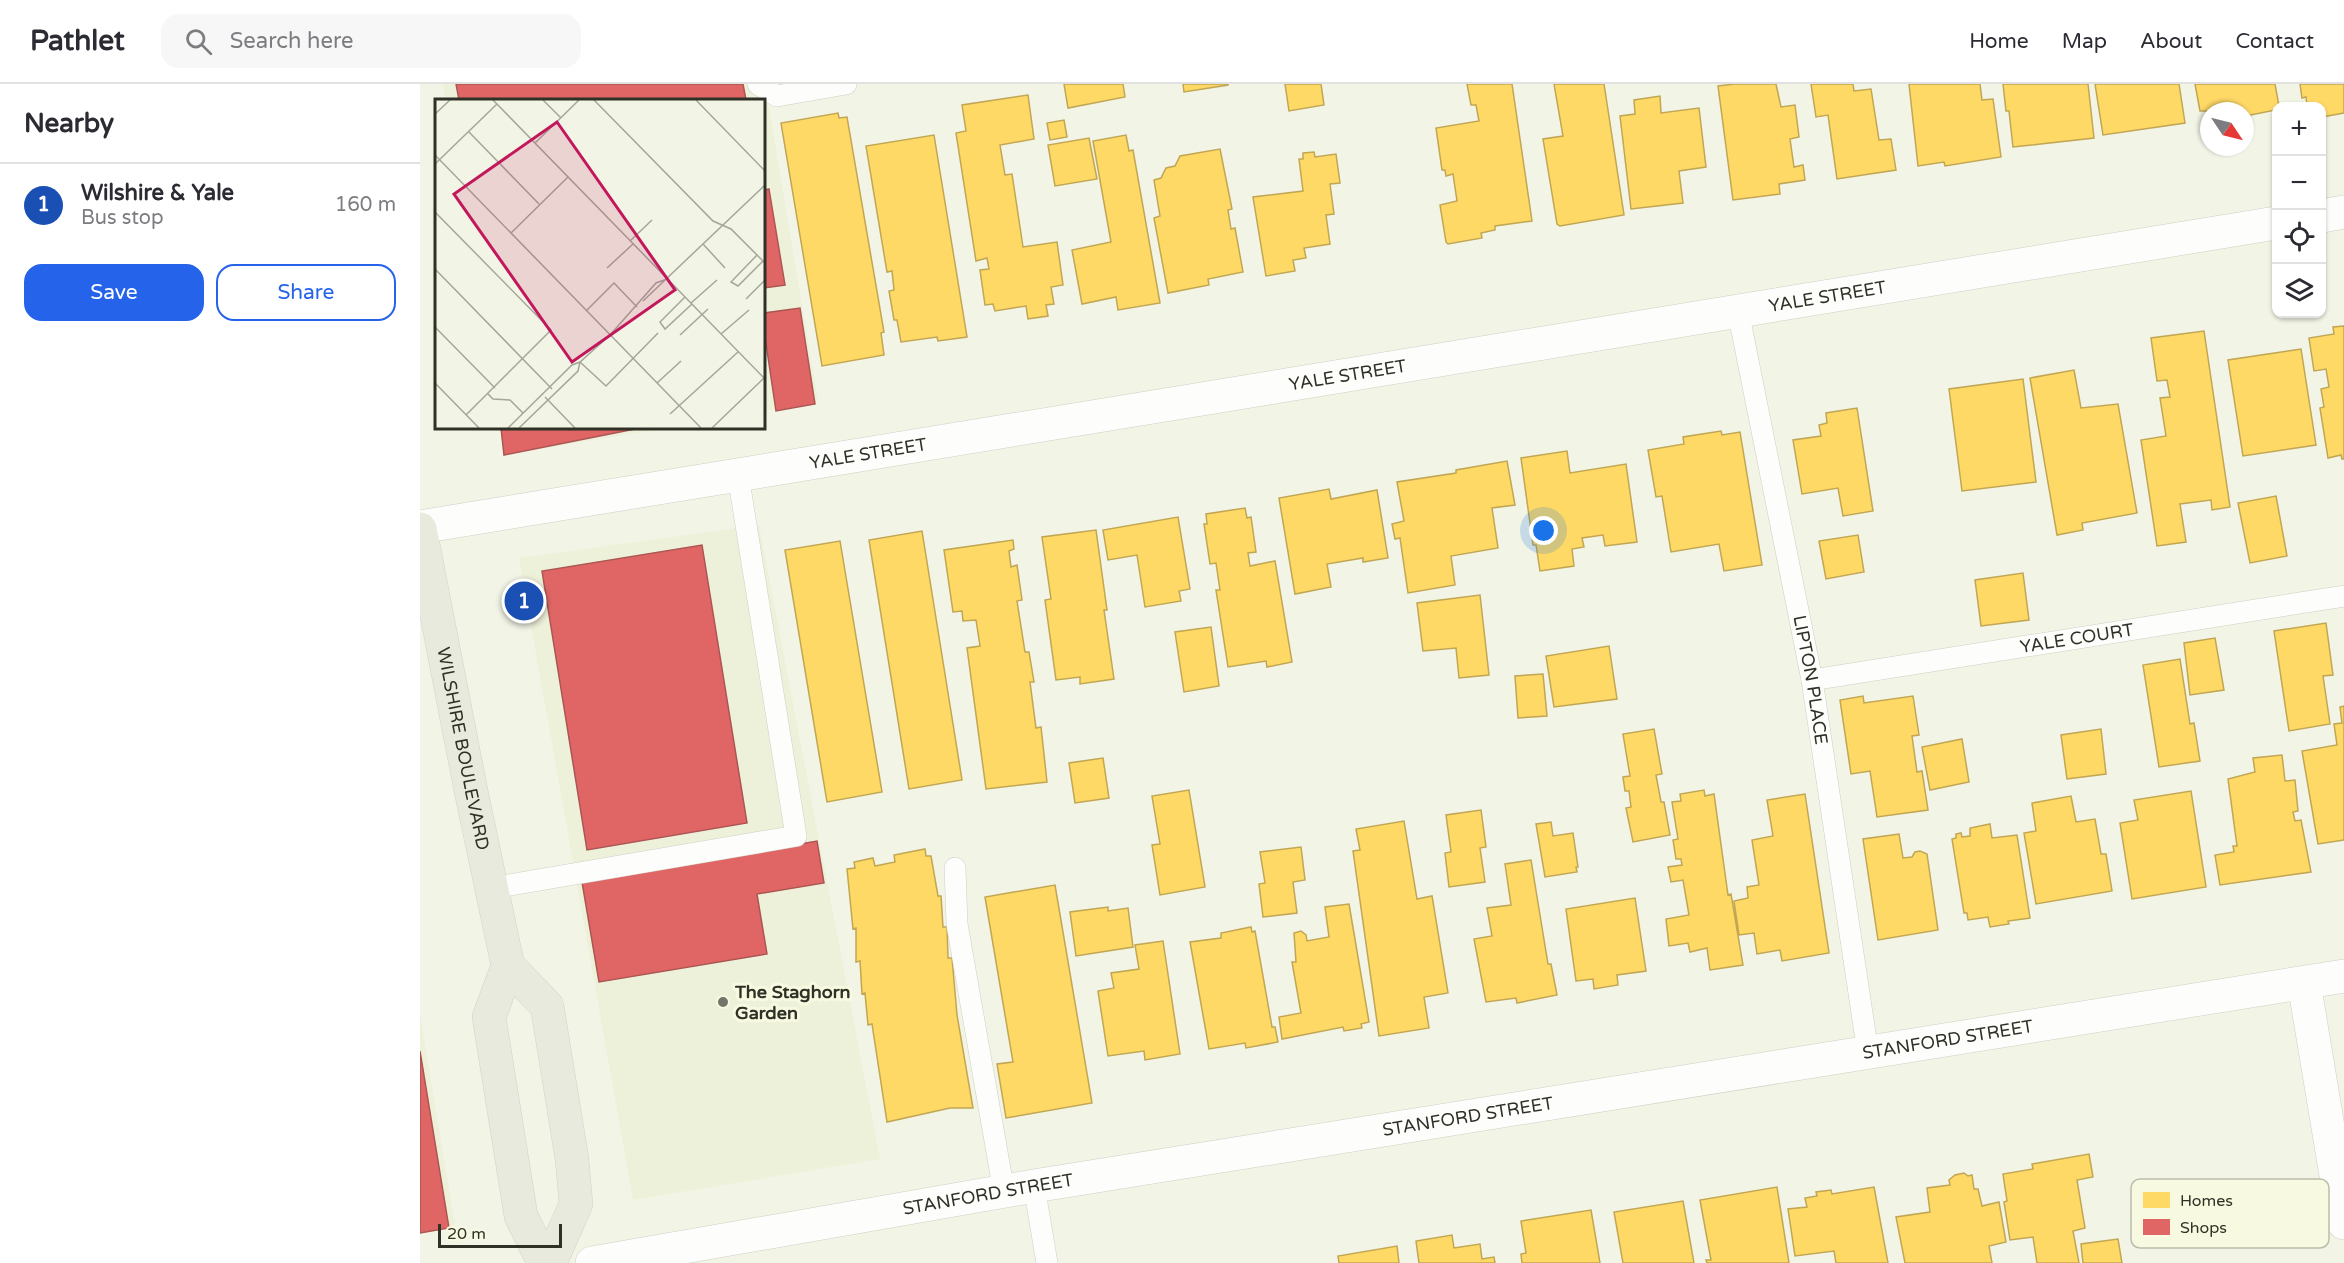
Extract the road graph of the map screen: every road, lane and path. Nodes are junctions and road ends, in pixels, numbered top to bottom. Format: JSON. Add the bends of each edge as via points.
{"nodes":[{"id":1,"x":758,"y":84,"type":"edge"},
{"id":2,"x":846,"y":84,"type":"edge"},
{"id":3,"x":2344,"y":212,"type":"edge"},
{"id":4,"x":2326,"y":215,"type":"edge"},
{"id":5,"x":2272,"y":224,"type":"edge"},
{"id":6,"x":1738,"y":311,"type":"junction"},
{"id":7,"x":738,"y":475,"type":"junction"},
{"id":8,"x":420,"y":528,"type":"edge"},
{"id":9,"x":2344,"y":596,"type":"edge"},
{"id":10,"x":1812,"y":680,"type":"junction"},
{"id":11,"x":955,"y":868,"type":"dead end"},
{"id":12,"x":492,"y":888,"type":"junction"},
{"id":13,"x":508,"y":966,"type":"junction"},
{"id":14,"x":2344,"y":976,"type":"edge"},
{"id":15,"x":2304,"y":983,"type":"junction"},
{"id":16,"x":1868,"y":1053,"type":"junction"},
{"id":17,"x":1019,"y":1189,"type":"junction"},
{"id":18,"x":2344,"y":1222,"type":"edge"},
{"id":19,"x":544,"y":1263,"type":"edge"},
{"id":20,"x":550,"y":1263,"type":"edge"},
{"id":21,"x":592,"y":1263,"type":"edge"},
{"id":22,"x":1047,"y":1263,"type":"edge"}],
"edges":[{"from":1,"to":2,"type":"lane","via":[[777,96]]},
{"from":3,"to":4,"type":"street"},
{"from":5,"to":6,"type":"street","name":"YALE STREET"},
{"from":6,"to":7,"type":"street","name":"YALE STREET"},
{"from":6,"to":10,"type":"lane","name":"LIPTON PLACE"},
{"from":7,"to":8,"type":"street","name":"YALE STREET"},
{"from":7,"to":12,"type":"lane","via":[[796,836]]},
{"from":8,"to":12,"type":"main road","name":"WILSHIRE BOULEVARD"},
{"from":9,"to":10,"type":"lane","name":"YALE COURT"},
{"from":10,"to":16,"type":"lane","name":"LIPTON PLACE"},
{"from":11,"to":17,"type":"lane","via":[[957,924]]},
{"from":12,"to":13,"type":"main road","name":"WILSHIRE BOULEVARD"},
{"from":13,"to":19,"type":"main road","via":[[489,1017],[520,1216]]},
{"from":13,"to":20,"type":"main road","via":[[547,1006],[572,1159],[576,1204]]},
{"from":14,"to":15,"type":"street","name":"STANFORD STREET"},
{"from":15,"to":16,"type":"street","name":"STANFORD STREET"},
{"from":15,"to":18,"type":"street"},
{"from":16,"to":17,"type":"street","name":"STANFORD STREET"},
{"from":17,"to":21,"type":"street","name":"STANFORD STREET"},
{"from":17,"to":22,"type":"lane"}]}
